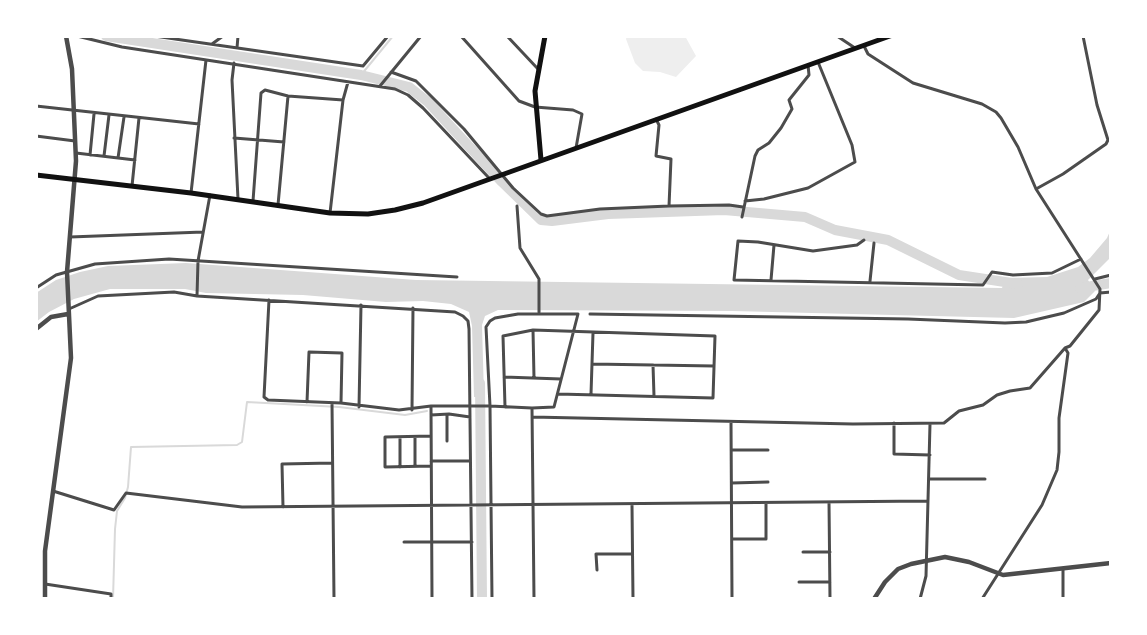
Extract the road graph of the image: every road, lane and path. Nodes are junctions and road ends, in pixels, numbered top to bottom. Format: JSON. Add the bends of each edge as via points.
{"nodes":[{"id":1,"x":66,"y":36,"type":"edge"},
{"id":2,"x":77,"y":36,"type":"edge"},
{"id":3,"x":154,"y":36,"type":"edge"},
{"id":4,"x":223,"y":36,"type":"edge"},
{"id":5,"x":238,"y":36,"type":"edge"},
{"id":6,"x":388,"y":36,"type":"edge"},
{"id":7,"x":420,"y":36,"type":"edge"},
{"id":8,"x":461,"y":36,"type":"edge"},
{"id":9,"x":507,"y":36,"type":"edge"},
{"id":10,"x":545,"y":36,"type":"edge"},
{"id":11,"x":837,"y":36,"type":"edge"},
{"id":12,"x":890,"y":36,"type":"edge"},
{"id":13,"x":1083,"y":36,"type":"edge"},
{"id":14,"x":179,"y":38,"type":"edge"},
{"id":15,"x":212,"y":45,"type":"junction"},
{"id":16,"x":864,"y":46,"type":"junction"},
{"id":17,"x":237,"y":48,"type":"junction"},
{"id":18,"x":855,"y":49,"type":"junction"},
{"id":19,"x":206,"y":60,"type":"junction"},
{"id":20,"x":818,"y":61,"type":"junction"},
{"id":21,"x":234,"y":63,"type":"junction"},
{"id":22,"x":808,"y":65,"type":"junction"},
{"id":23,"x":538,"y":69,"type":"junction"},
{"id":24,"x":391,"y":72,"type":"junction"},
{"id":25,"x":348,"y":82,"type":"junction"},
{"id":26,"x":380,"y":86,"type":"junction"},
{"id":27,"x":288,"y":96,"type":"junction"},
{"id":28,"x":344,"y":100,"type":"junction"},
{"id":29,"x":36,"y":106,"type":"edge"},
{"id":30,"x":535,"y":108,"type":"junction"},
{"id":31,"x":74,"y":110,"type":"junction"},
{"id":32,"x":94,"y":114,"type":"junction"},
{"id":33,"x":109,"y":115,"type":"junction"},
{"id":34,"x":124,"y":117,"type":"junction"},
{"id":35,"x":139,"y":118,"type":"junction"},
{"id":36,"x":656,"y":119,"type":"junction"},
{"id":37,"x":199,"y":124,"type":"junction"},
{"id":38,"x":36,"y":136,"type":"edge"},
{"id":39,"x":234,"y":138,"type":"junction"},
{"id":40,"x":258,"y":140,"type":"junction"},
{"id":41,"x":1109,"y":140,"type":"edge"},
{"id":42,"x":76,"y":141,"type":"junction"},
{"id":43,"x":284,"y":142,"type":"junction"},
{"id":44,"x":576,"y":148,"type":"junction"},
{"id":45,"x":76,"y":153,"type":"junction"},
{"id":46,"x":90,"y":155,"type":"junction"},
{"id":47,"x":104,"y":156,"type":"junction"},
{"id":48,"x":118,"y":158,"type":"junction"},
{"id":49,"x":135,"y":160,"type":"junction"},
{"id":50,"x":541,"y":160,"type":"junction"},
{"id":51,"x":503,"y":174,"type":"junction"},
{"id":52,"x":36,"y":175,"type":"edge"},
{"id":53,"x":75,"y":178,"type":"junction"},
{"id":54,"x":489,"y":178,"type":"junction"},
{"id":55,"x":132,"y":186,"type":"junction"},
{"id":56,"x":1036,"y":189,"type":"junction"},
{"id":57,"x":191,"y":193,"type":"junction"},
{"id":58,"x":210,"y":195,"type":"junction"},
{"id":59,"x":238,"y":199,"type":"junction"},
{"id":60,"x":253,"y":201,"type":"junction"},
{"id":61,"x":745,"y":201,"type":"junction"},
{"id":62,"x":278,"y":205,"type":"junction"},
{"id":63,"x":517,"y":206,"type":"dead end"},
{"id":64,"x":669,"y":206,"type":"junction"},
{"id":65,"x":743,"y":207,"type":"junction"},
{"id":66,"x":330,"y":214,"type":"junction"},
{"id":67,"x":742,"y":217,"type":"dead end"},
{"id":68,"x":203,"y":232,"type":"junction"},
{"id":69,"x":70,"y":237,"type":"junction"},
{"id":70,"x":864,"y":240,"type":"dead end"},
{"id":71,"x":874,"y":243,"type":"dead end"},
{"id":72,"x":774,"y":245,"type":"junction"},
{"id":73,"x":1081,"y":259,"type":"junction"},
{"id":74,"x":198,"y":262,"type":"junction"},
{"id":75,"x":67,"y":273,"type":"junction"},
{"id":76,"x":1111,"y":275,"type":"edge"},
{"id":77,"x":457,"y":277,"type":"dead end"},
{"id":78,"x":1094,"y":279,"type":"junction"},
{"id":79,"x":771,"y":280,"type":"junction"},
{"id":80,"x":870,"y":281,"type":"junction"},
{"id":81,"x":36,"y":288,"type":"edge"},
{"id":82,"x":1100,"y":291,"type":"junction"},
{"id":83,"x":1111,"y":292,"type":"edge"},
{"id":84,"x":197,"y":294,"type":"junction"},
{"id":85,"x":269,"y":300,"type":"junction"},
{"id":86,"x":361,"y":305,"type":"junction"},
{"id":87,"x":413,"y":308,"type":"junction"},
{"id":88,"x":68,"y":310,"type":"junction"},
{"id":89,"x":539,"y":312,"type":"junction"},
{"id":90,"x":590,"y":314,"type":"dead end"},
{"id":91,"x":36,"y":329,"type":"edge"},
{"id":92,"x":533,"y":330,"type":"junction"},
{"id":93,"x":574,"y":332,"type":"junction"},
{"id":94,"x":593,"y":333,"type":"junction"},
{"id":95,"x":1065,"y":348,"type":"junction"},
{"id":96,"x":592,"y":364,"type":"junction"},
{"id":97,"x":653,"y":365,"type":"junction"},
{"id":98,"x":714,"y":366,"type":"junction"},
{"id":99,"x":504,"y":377,"type":"junction"},
{"id":100,"x":534,"y":378,"type":"junction"},
{"id":101,"x":561,"y":379,"type":"junction"},
{"id":102,"x":558,"y":394,"type":"junction"},
{"id":103,"x":591,"y":394,"type":"junction"},
{"id":104,"x":654,"y":396,"type":"junction"},
{"id":105,"x":307,"y":402,"type":"junction"},
{"id":106,"x":332,"y":403,"type":"junction"},
{"id":107,"x":341,"y":403,"type":"junction"},
{"id":108,"x":431,"y":406,"type":"junction"},
{"id":109,"x":470,"y":406,"type":"junction"},
{"id":110,"x":488,"y":406,"type":"junction"},
{"id":111,"x":359,"y":407,"type":"junction"},
{"id":112,"x":505,"y":407,"type":"junction"},
{"id":113,"x":532,"y":408,"type":"junction"},
{"id":114,"x":412,"y":410,"type":"junction"},
{"id":115,"x":447,"y":414,"type":"junction"},
{"id":116,"x":431,"y":415,"type":"junction"},
{"id":117,"x":532,"y":417,"type":"junction"},
{"id":118,"x":470,"y":418,"type":"junction"},
{"id":119,"x":731,"y":422,"type":"junction"},
{"id":120,"x":894,"y":423,"type":"junction"},
{"id":121,"x":930,"y":424,"type":"junction"},
{"id":122,"x":431,"y":436,"type":"junction"},
{"id":123,"x":400,"y":437,"type":"junction"},
{"id":124,"x":415,"y":437,"type":"junction"},
{"id":125,"x":446,"y":441,"type":"dead end"},
{"id":126,"x":731,"y":450,"type":"junction"},
{"id":127,"x":768,"y":450,"type":"dead end"},
{"id":128,"x":930,"y":455,"type":"junction"},
{"id":129,"x":431,"y":461,"type":"junction"},
{"id":130,"x":470,"y":461,"type":"junction"},
{"id":131,"x":332,"y":464,"type":"junction"},
{"id":132,"x":400,"y":466,"type":"junction"},
{"id":133,"x":415,"y":466,"type":"junction"},
{"id":134,"x":431,"y":466,"type":"junction"},
{"id":135,"x":930,"y":479,"type":"junction"},
{"id":136,"x":985,"y":479,"type":"dead end"},
{"id":137,"x":768,"y":482,"type":"dead end"},
{"id":138,"x":732,"y":483,"type":"junction"},
{"id":139,"x":53,"y":491,"type":"junction"},
{"id":140,"x":928,"y":501,"type":"junction"},
{"id":141,"x":829,"y":502,"type":"junction"},
{"id":142,"x":766,"y":503,"type":"junction"},
{"id":143,"x":732,"y":504,"type":"junction"},
{"id":144,"x":632,"y":505,"type":"junction"},
{"id":145,"x":431,"y":506,"type":"junction"},
{"id":146,"x":472,"y":506,"type":"junction"},
{"id":147,"x":489,"y":506,"type":"junction"},
{"id":148,"x":533,"y":506,"type":"junction"},
{"id":149,"x":283,"y":507,"type":"junction"},
{"id":150,"x":332,"y":507,"type":"junction"},
{"id":151,"x":732,"y":539,"type":"junction"},
{"id":152,"x":404,"y":542,"type":"dead end"},
{"id":153,"x":431,"y":542,"type":"junction"},
{"id":154,"x":472,"y":542,"type":"junction"},
{"id":155,"x":803,"y":552,"type":"dead end"},
{"id":156,"x":830,"y":552,"type":"junction"},
{"id":157,"x":632,"y":554,"type":"junction"},
{"id":158,"x":926,"y":560,"type":"junction"},
{"id":159,"x":1111,"y":563,"type":"edge"},
{"id":160,"x":1063,"y":569,"type":"junction"},
{"id":161,"x":597,"y":570,"type":"dead end"},
{"id":162,"x":997,"y":573,"type":"junction"},
{"id":163,"x":800,"y":582,"type":"dead end"},
{"id":164,"x":830,"y":582,"type":"junction"},
{"id":165,"x":45,"y":584,"type":"junction"},
{"id":166,"x":44,"y":597,"type":"edge"},
{"id":167,"x":111,"y":599,"type":"edge"},
{"id":168,"x":334,"y":599,"type":"edge"},
{"id":169,"x":432,"y":599,"type":"edge"},
{"id":170,"x":472,"y":599,"type":"edge"},
{"id":171,"x":492,"y":599,"type":"edge"},
{"id":172,"x":534,"y":599,"type":"edge"},
{"id":173,"x":632,"y":599,"type":"edge"},
{"id":174,"x":732,"y":599,"type":"edge"},
{"id":175,"x":830,"y":599,"type":"edge"},
{"id":176,"x":874,"y":599,"type":"edge"},
{"id":177,"x":920,"y":599,"type":"edge"},
{"id":178,"x":982,"y":599,"type":"edge"},
{"id":179,"x":1063,"y":599,"type":"edge"}],
"edges":[{"from":1,"to":31,"type":"street"},
{"from":2,"to":19,"type":"street","via":[[122,47]]},
{"from":3,"to":14,"type":"street"},
{"from":4,"to":15,"type":"street"},
{"from":5,"to":17,"type":"street"},
{"from":6,"to":17,"type":"street","via":[[364,66]]},
{"from":7,"to":24,"type":"street"},
{"from":8,"to":30,"type":"street","via":[[519,101]]},
{"from":9,"to":23,"type":"street"},
{"from":10,"to":23,"type":"main road"},
{"from":11,"to":18,"type":"street"},
{"from":12,"to":16,"type":"main road"},
{"from":13,"to":41,"type":"street"},
{"from":14,"to":15,"type":"street"},
{"from":15,"to":17,"type":"street"},
{"from":16,"to":18,"type":"main road"},
{"from":16,"to":56,"type":"street","via":[[868,54],[913,83],[982,104],[996,112],[1018,147]]},
{"from":18,"to":20,"type":"main road"},
{"from":19,"to":21,"type":"street"},
{"from":19,"to":37,"type":"street"},
{"from":20,"to":22,"type":"main road"},
{"from":20,"to":61,"type":"street","via":[[852,146],[855,162],[808,188]]},
{"from":21,"to":25,"type":"street"},
{"from":21,"to":39,"type":"street"},
{"from":22,"to":36,"type":"main road"},
{"from":22,"to":61,"type":"street","via":[[809,74],[789,100],[792,109],[785,122],[770,143],[758,150],[755,156]]},
{"from":23,"to":30,"type":"main road"},
{"from":24,"to":26,"type":"street"},
{"from":24,"to":51,"type":"street","via":[[416,81]]},
{"from":25,"to":26,"type":"street"},
{"from":25,"to":28,"type":"street"},
{"from":26,"to":54,"type":"street","via":[[408,95]]},
{"from":27,"to":28,"type":"street"},
{"from":27,"to":40,"type":"street","via":[[265,90],[261,93]]},
{"from":27,"to":43,"type":"street"},
{"from":28,"to":66,"type":"street"},
{"from":29,"to":31,"type":"street"},
{"from":30,"to":44,"type":"street","via":[[573,110],[582,114]]},
{"from":30,"to":50,"type":"main road"},
{"from":31,"to":32,"type":"street"},
{"from":31,"to":42,"type":"street"},
{"from":32,"to":33,"type":"street"},
{"from":32,"to":46,"type":"street"},
{"from":33,"to":34,"type":"street"},
{"from":33,"to":47,"type":"street"},
{"from":34,"to":35,"type":"street"},
{"from":34,"to":48,"type":"street"},
{"from":35,"to":37,"type":"street"},
{"from":35,"to":49,"type":"street"},
{"from":36,"to":44,"type":"main road"},
{"from":36,"to":64,"type":"street","via":[[659,125],[656,156],[671,159]]},
{"from":37,"to":57,"type":"street"},
{"from":38,"to":42,"type":"street"},
{"from":39,"to":40,"type":"street"},
{"from":39,"to":59,"type":"street"},
{"from":40,"to":43,"type":"street"},
{"from":40,"to":60,"type":"street"},
{"from":41,"to":56,"type":"street","via":[[1063,174]]},
{"from":42,"to":45,"type":"street"},
{"from":43,"to":62,"type":"street"},
{"from":44,"to":50,"type":"main road"},
{"from":45,"to":46,"type":"street"},
{"from":45,"to":53,"type":"street"},
{"from":46,"to":47,"type":"street"},
{"from":47,"to":48,"type":"street"},
{"from":48,"to":49,"type":"street"},
{"from":49,"to":55,"type":"street"},
{"from":50,"to":51,"type":"main road"},
{"from":51,"to":54,"type":"main road"},
{"from":51,"to":64,"type":"street","via":[[519,194],[540,214],[547,216],[600,209]]},
{"from":52,"to":53,"type":"main road"},
{"from":53,"to":55,"type":"main road"},
{"from":53,"to":69,"type":"street"},
{"from":54,"to":66,"type":"main road","via":[[395,210]]},
{"from":55,"to":57,"type":"main road"},
{"from":56,"to":73,"type":"street"},
{"from":57,"to":58,"type":"main road"},
{"from":58,"to":59,"type":"main road"},
{"from":58,"to":68,"type":"street"},
{"from":59,"to":60,"type":"main road"},
{"from":60,"to":62,"type":"main road"},
{"from":61,"to":65,"type":"street"},
{"from":62,"to":66,"type":"main road"},
{"from":63,"to":89,"type":"street","via":[[520,248],[539,279]]},
{"from":64,"to":65,"type":"street"},
{"from":65,"to":67,"type":"street"},
{"from":68,"to":69,"type":"street"},
{"from":68,"to":74,"type":"street"},
{"from":69,"to":75,"type":"street"},
{"from":70,"to":72,"type":"street","via":[[857,245],[814,251]]},
{"from":71,"to":80,"type":"street"},
{"from":72,"to":79,"type":"street"},
{"from":72,"to":79,"type":"street","via":[[738,241],[734,280]]},
{"from":73,"to":78,"type":"street"},
{"from":73,"to":80,"type":"street","via":[[1052,273],[1013,275],[992,272],[983,285]]},
{"from":74,"to":75,"type":"street","via":[[110,262]]},
{"from":74,"to":77,"type":"street"},
{"from":74,"to":84,"type":"street"},
{"from":75,"to":81,"type":"street","via":[[56,275]]},
{"from":75,"to":88,"type":"street"},
{"from":76,"to":78,"type":"street"},
{"from":78,"to":82,"type":"street"},
{"from":79,"to":80,"type":"street"},
{"from":82,"to":83,"type":"street"},
{"from":82,"to":90,"type":"street","via":[[1096,299],[1064,313],[1012,323]]},
{"from":82,"to":95,"type":"street","via":[[1099,310]]},
{"from":84,"to":85,"type":"street"},
{"from":84,"to":88,"type":"street","via":[[112,294],[98,296]]},
{"from":85,"to":86,"type":"street"},
{"from":85,"to":105,"type":"street","via":[[264,397],[268,400]]},
{"from":86,"to":87,"type":"street"},
{"from":86,"to":111,"type":"street"},
{"from":87,"to":109,"type":"street","via":[[455,312],[468,320]]},
{"from":87,"to":114,"type":"street"},
{"from":88,"to":91,"type":"street","via":[[51,317]]},
{"from":88,"to":139,"type":"street","via":[[70,374]]},
{"from":89,"to":93,"type":"street","via":[[578,314]]},
{"from":89,"to":110,"type":"street","via":[[490,321],[486,327]]},
{"from":92,"to":93,"type":"street"},
{"from":92,"to":99,"type":"street","via":[[503,336]]},
{"from":92,"to":100,"type":"street"},
{"from":93,"to":94,"type":"street"},
{"from":93,"to":101,"type":"street"},
{"from":94,"to":96,"type":"street"},
{"from":94,"to":98,"type":"street","via":[[715,336]]},
{"from":95,"to":121,"type":"street","via":[[1030,388],[997,395],[983,405],[959,411],[944,423]]},
{"from":95,"to":162,"type":"street","via":[[1068,353],[1059,418],[1057,470],[1042,505]]},
{"from":96,"to":97,"type":"street"},
{"from":96,"to":103,"type":"street"},
{"from":97,"to":98,"type":"street"},
{"from":97,"to":104,"type":"street"},
{"from":98,"to":104,"type":"street","via":[[713,398]]},
{"from":99,"to":100,"type":"street"},
{"from":99,"to":112,"type":"street"},
{"from":100,"to":101,"type":"street"},
{"from":101,"to":102,"type":"street"},
{"from":102,"to":103,"type":"street"},
{"from":102,"to":113,"type":"street","via":[[554,407]]},
{"from":103,"to":104,"type":"street"},
{"from":105,"to":106,"type":"street"},
{"from":105,"to":107,"type":"street","via":[[308,352],[342,353]]},
{"from":106,"to":107,"type":"street"},
{"from":106,"to":131,"type":"street"},
{"from":107,"to":111,"type":"street"},
{"from":108,"to":109,"type":"street"},
{"from":108,"to":114,"type":"street"},
{"from":108,"to":116,"type":"street"},
{"from":109,"to":110,"type":"street"},
{"from":109,"to":118,"type":"street"},
{"from":110,"to":112,"type":"street"},
{"from":110,"to":147,"type":"street"},
{"from":111,"to":114,"type":"street"},
{"from":112,"to":113,"type":"street"},
{"from":113,"to":117,"type":"street"},
{"from":115,"to":116,"type":"street"},
{"from":115,"to":118,"type":"street"},
{"from":115,"to":125,"type":"street"},
{"from":116,"to":122,"type":"street"},
{"from":117,"to":119,"type":"street"},
{"from":117,"to":148,"type":"street"},
{"from":118,"to":130,"type":"street"},
{"from":119,"to":120,"type":"street"},
{"from":119,"to":126,"type":"street"},
{"from":120,"to":121,"type":"street"},
{"from":120,"to":128,"type":"street","via":[[894,454]]},
{"from":121,"to":128,"type":"street"},
{"from":122,"to":124,"type":"street"},
{"from":122,"to":129,"type":"street"},
{"from":123,"to":124,"type":"street"},
{"from":123,"to":132,"type":"street"},
{"from":123,"to":132,"type":"street","via":[[385,437],[386,467]]},
{"from":124,"to":133,"type":"street"},
{"from":126,"to":127,"type":"street"},
{"from":126,"to":138,"type":"street"},
{"from":128,"to":135,"type":"street"},
{"from":129,"to":130,"type":"street"},
{"from":129,"to":134,"type":"street"},
{"from":130,"to":146,"type":"street"},
{"from":131,"to":149,"type":"street","via":[[282,464]]},
{"from":131,"to":150,"type":"street"},
{"from":132,"to":133,"type":"street"},
{"from":133,"to":134,"type":"street"},
{"from":134,"to":145,"type":"street"},
{"from":135,"to":136,"type":"street"},
{"from":135,"to":140,"type":"street"},
{"from":137,"to":138,"type":"street"},
{"from":138,"to":143,"type":"street"},
{"from":139,"to":149,"type":"street","via":[[114,510],[126,493],[242,508]]},
{"from":139,"to":165,"type":"street","via":[[45,551]]},
{"from":140,"to":141,"type":"street"},
{"from":140,"to":158,"type":"street"},
{"from":141,"to":142,"type":"street"},
{"from":141,"to":156,"type":"street"},
{"from":142,"to":143,"type":"street"},
{"from":142,"to":151,"type":"street","via":[[766,539]]},
{"from":143,"to":144,"type":"street"},
{"from":143,"to":151,"type":"street"},
{"from":144,"to":148,"type":"street"},
{"from":144,"to":157,"type":"street"},
{"from":145,"to":146,"type":"street"},
{"from":145,"to":150,"type":"street"},
{"from":145,"to":153,"type":"street"},
{"from":146,"to":147,"type":"street"},
{"from":146,"to":154,"type":"street"},
{"from":147,"to":148,"type":"street"},
{"from":147,"to":171,"type":"street"},
{"from":148,"to":172,"type":"street"},
{"from":149,"to":150,"type":"street"},
{"from":150,"to":168,"type":"street"},
{"from":151,"to":174,"type":"street"},
{"from":152,"to":153,"type":"street"},
{"from":153,"to":154,"type":"street"},
{"from":153,"to":169,"type":"street"},
{"from":154,"to":170,"type":"street"},
{"from":155,"to":156,"type":"street"},
{"from":156,"to":164,"type":"street"},
{"from":157,"to":161,"type":"street","via":[[596,554]]},
{"from":157,"to":173,"type":"street"},
{"from":158,"to":162,"type":"street","via":[[953,557]]},
{"from":158,"to":176,"type":"street","via":[[898,569]]},
{"from":158,"to":177,"type":"street"},
{"from":159,"to":160,"type":"street"},
{"from":160,"to":162,"type":"street","via":[[1010,575]]},
{"from":160,"to":179,"type":"street"},
{"from":162,"to":178,"type":"street"},
{"from":163,"to":164,"type":"street"},
{"from":164,"to":175,"type":"street"},
{"from":165,"to":166,"type":"street"},
{"from":165,"to":167,"type":"street","via":[[111,594]]}]}
